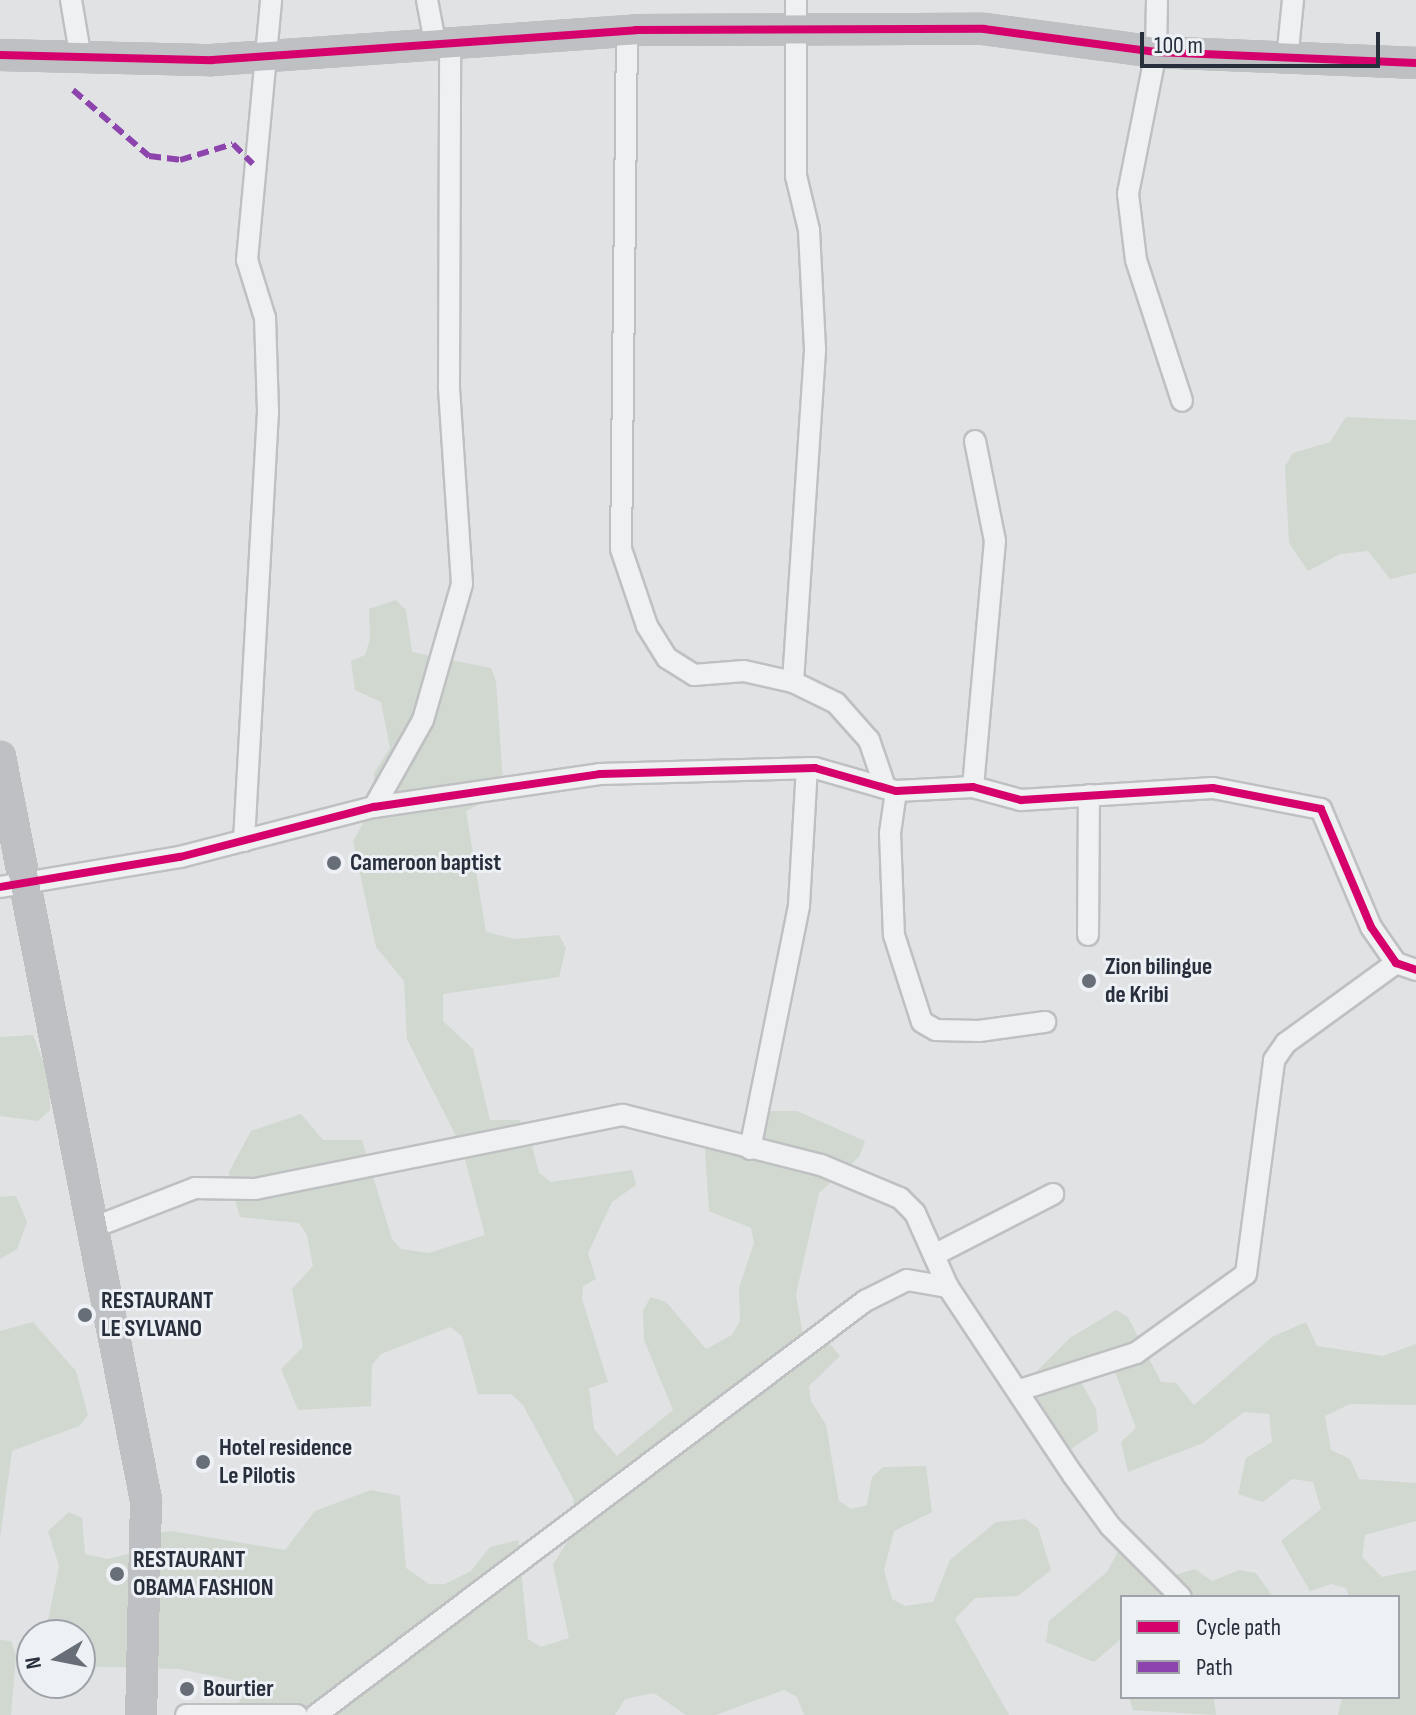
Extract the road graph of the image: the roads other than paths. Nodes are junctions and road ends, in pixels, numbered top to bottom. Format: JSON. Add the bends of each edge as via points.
{"nodes":[{"id":1,"x":71,"y":0,"type":"edge"},
{"id":2,"x":271,"y":0,"type":"edge"},
{"id":3,"x":427,"y":0,"type":"edge"},
{"id":4,"x":796,"y":0,"type":"edge"},
{"id":5,"x":1157,"y":0,"type":"edge"},
{"id":6,"x":1293,"y":0,"type":"edge"},
{"id":7,"x":627,"y":31,"type":"junction"},
{"id":8,"x":797,"y":34,"type":"junction"},
{"id":9,"x":443,"y":42,"type":"junction"},
{"id":10,"x":1156,"y":52,"type":"junction"},
{"id":11,"x":0,"y":55,"type":"edge"},
{"id":12,"x":268,"y":55,"type":"junction"},
{"id":13,"x":81,"y":59,"type":"junction"},
{"id":14,"x":1287,"y":60,"type":"junction"},
{"id":15,"x":1416,"y":63,"type":"edge"},
{"id":16,"x":1182,"y":401,"type":"dead end"},
{"id":17,"x":975,"y":441,"type":"dead end"},
{"id":18,"x":793,"y":682,"type":"junction"},
{"id":19,"x":0,"y":757,"type":"edge"},
{"id":20,"x":807,"y":768,"type":"junction"},
{"id":21,"x":973,"y":787,"type":"junction"},
{"id":22,"x":891,"y":789,"type":"junction"},
{"id":23,"x":1089,"y":795,"type":"junction"},
{"id":24,"x":374,"y":807,"type":"junction"},
{"id":25,"x":244,"y":841,"type":"junction"},
{"id":26,"x":11,"y":885,"type":"edge"},
{"id":27,"x":1088,"y":935,"type":"dead end"},
{"id":28,"x":1396,"y":963,"type":"junction"},
{"id":29,"x":1416,"y":970,"type":"edge"},
{"id":30,"x":1045,"y":1022,"type":"dead end"},
{"id":31,"x":750,"y":1149,"type":"junction"},
{"id":32,"x":1053,"y":1194,"type":"dead end"},
{"id":33,"x":92,"y":1228,"type":"junction"},
{"id":34,"x":931,"y":1246,"type":"junction"},
{"id":35,"x":907,"y":1280,"type":"junction"},
{"id":36,"x":948,"y":1287,"type":"junction"},
{"id":37,"x":1020,"y":1390,"type":"junction"},
{"id":38,"x":1179,"y":1595,"type":"edge"},
{"id":39,"x":141,"y":1715,"type":"edge"},
{"id":40,"x":186,"y":1715,"type":"edge"},
{"id":41,"x":297,"y":1715,"type":"edge"},
{"id":42,"x":316,"y":1715,"type":"edge"}],
"edges":[{"from":1,"to":13,"type":"street"},
{"from":2,"to":12,"type":"street"},
{"from":3,"to":9,"type":"street"},
{"from":4,"to":8,"type":"street"},
{"from":5,"to":10,"type":"street"},
{"from":6,"to":14,"type":"street"},
{"from":7,"to":8,"type":"street"},
{"from":7,"to":9,"type":"street"},
{"from":7,"to":18,"type":"street","via":[[621,549],[647,626],[679,668]]},
{"from":8,"to":10,"type":"street","via":[[984,29]]},
{"from":8,"to":18,"type":"street","via":[[796,176],[809,230],[815,349]]},
{"from":9,"to":12,"type":"street"},
{"from":9,"to":24,"type":"street","via":[[449,386],[462,584],[423,720]]},
{"from":10,"to":14,"type":"street"},
{"from":10,"to":16,"type":"street","via":[[1128,194],[1136,260]]},
{"from":11,"to":13,"type":"street"},
{"from":12,"to":13,"type":"street"},
{"from":12,"to":25,"type":"street","via":[[247,260],[265,318],[268,412]]},
{"from":14,"to":15,"type":"street"},
{"from":17,"to":21,"type":"street","via":[[995,541]]},
{"from":18,"to":22,"type":"street","via":[[861,727]]},
{"from":19,"to":26,"type":"street"},
{"from":20,"to":22,"type":"street"},
{"from":20,"to":24,"type":"street","via":[[600,774]]},
{"from":20,"to":31,"type":"street","via":[[799,905]]},
{"from":21,"to":22,"type":"street"},
{"from":21,"to":23,"type":"street","via":[[1021,800]]},
{"from":22,"to":30,"type":"street","via":[[894,935],[922,1022],[936,1030],[979,1031]]},
{"from":23,"to":27,"type":"street"},
{"from":23,"to":28,"type":"street","via":[[1213,788],[1309,801],[1329,823],[1359,902]]},
{"from":24,"to":25,"type":"street"},
{"from":25,"to":26,"type":"street"},
{"from":26,"to":33,"type":"street"},
{"from":28,"to":29,"type":"street"},
{"from":28,"to":37,"type":"street","via":[[1286,1043],[1274,1060],[1246,1274],[1136,1353]]},
{"from":31,"to":33,"type":"street","via":[[623,1115],[255,1189],[183,1190]]},
{"from":31,"to":34,"type":"street","via":[[821,1165],[900,1198]]},
{"from":32,"to":34,"type":"street"},
{"from":33,"to":39,"type":"street","via":[[146,1500]]},
{"from":34,"to":35,"type":"street"},
{"from":34,"to":36,"type":"street"},
{"from":35,"to":36,"type":"street"},
{"from":35,"to":42,"type":"street","via":[[865,1301],[721,1406],[545,1549]]},
{"from":36,"to":37,"type":"street"},
{"from":37,"to":38,"type":"street","via":[[1110,1526]]},
{"from":40,"to":41,"type":"street"}]}
